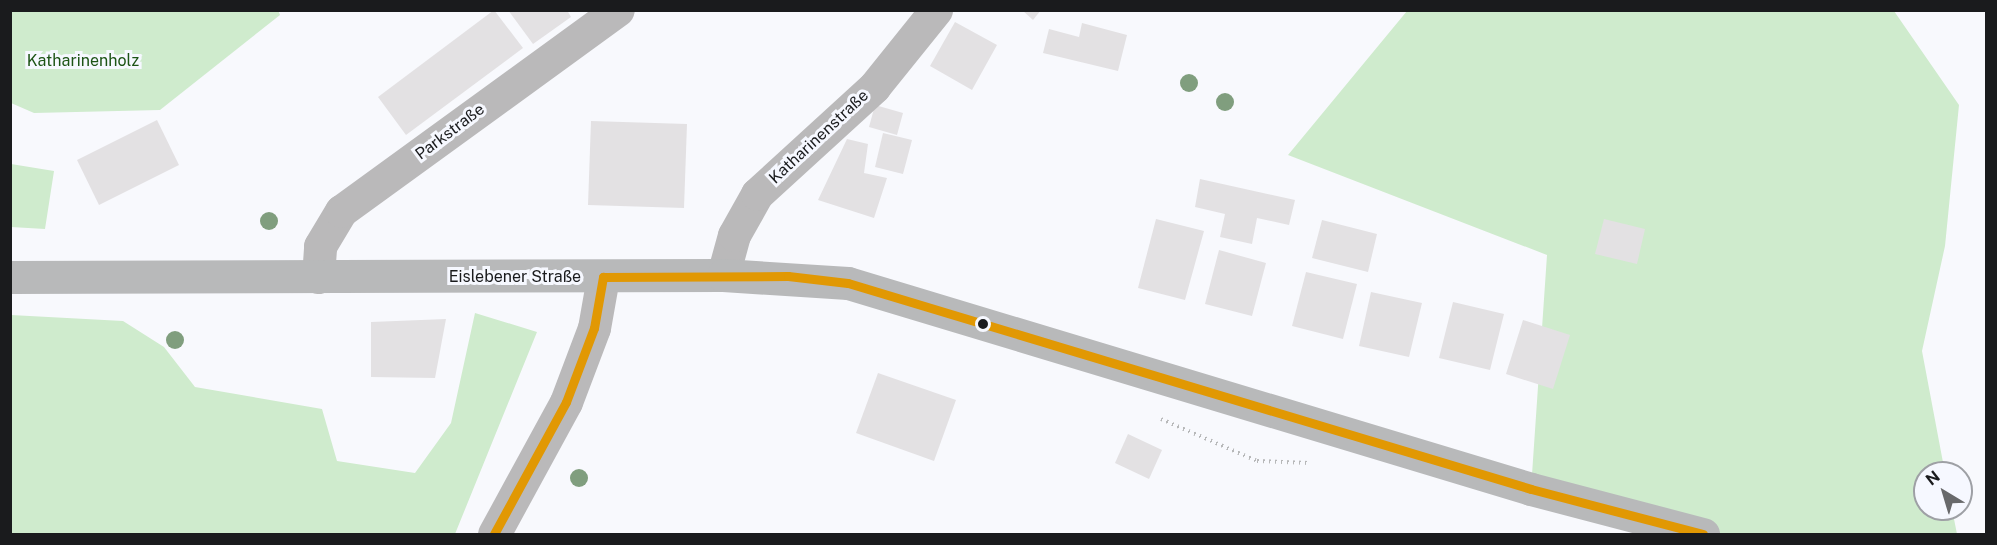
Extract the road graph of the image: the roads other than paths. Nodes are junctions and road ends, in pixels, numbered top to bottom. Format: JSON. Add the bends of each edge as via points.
{"nodes":[{"id":1,"x":618,"y":10,"type":"edge"},
{"id":2,"x":936,"y":10,"type":"edge"},
{"id":3,"x":723,"y":275,"type":"junction"},
{"id":4,"x":10,"y":277,"type":"edge"},
{"id":5,"x":318,"y":277,"type":"junction"},
{"id":6,"x":603,"y":277,"type":"junction"},
{"id":7,"x":494,"y":534,"type":"edge"},
{"id":8,"x":1703,"y":534,"type":"edge"}],
"edges":[{"from":1,"to":5,"type":"street","name":"Parkstraße","via":[[341,211],[320,246]]},
{"from":2,"to":3,"type":"street","name":"Katharinenstraße","via":[[874,87],[758,194],[734,235]]},
{"from":3,"to":6,"type":"main road","name":"Eislebener Straße"},
{"from":3,"to":8,"type":"main road","name":"Eislebener Straße","via":[[848,283],[931,304],[1520,486]]},
{"from":4,"to":5,"type":"main road","name":"Eislebener Straße"},
{"from":5,"to":6,"type":"main road","name":"Eislebener Straße"},
{"from":6,"to":7,"type":"street","via":[[594,328],[566,402]]}]}
